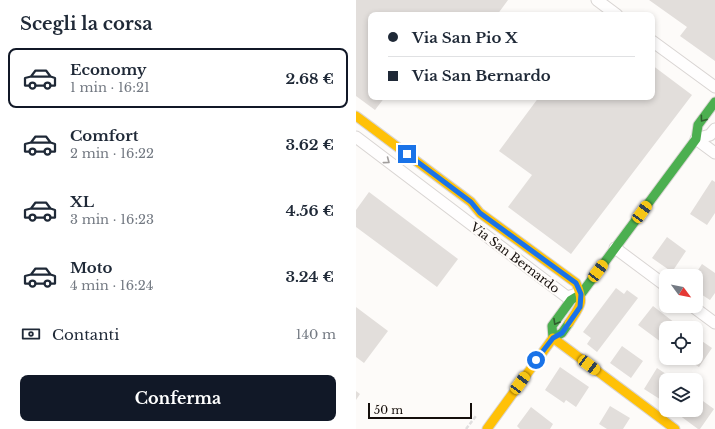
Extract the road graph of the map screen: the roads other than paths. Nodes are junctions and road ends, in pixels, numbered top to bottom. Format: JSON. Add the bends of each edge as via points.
{"nodes":[{"id":1,"x":597,"y":0,"type":"edge"},
{"id":2,"x":613,"y":12,"type":"edge"},
{"id":3,"x":655,"y":43,"type":"edge"},
{"id":4,"x":715,"y":87,"type":"edge"},
{"id":5,"x":715,"y":102,"type":"edge"},
{"id":6,"x":356,"y":116,"type":"edge"},
{"id":7,"x":369,"y":125,"type":"junction"},
{"id":8,"x":715,"y":129,"type":"edge"},
{"id":9,"x":696,"y":139,"type":"junction"},
{"id":10,"x":357,"y":140,"type":"edge"},
{"id":11,"x":715,"y":153,"type":"edge"},
{"id":12,"x":615,"y":248,"type":"junction"},
{"id":13,"x":659,"y":281,"type":"edge"},
{"id":14,"x":581,"y":294,"type":"junction"},
{"id":15,"x":701,"y":313,"type":"edge"},
{"id":16,"x":715,"y":323,"type":"edge"},
{"id":17,"x":553,"y":338,"type":"junction"},
{"id":18,"x":487,"y":429,"type":"edge"},
{"id":19,"x":674,"y":429,"type":"edge"}],
"edges":[{"from":1,"to":2,"type":"street"},
{"from":3,"to":4,"type":"street"},
{"from":5,"to":9,"type":"street","one_way":true,"via":[[698,125]]},
{"from":6,"to":7,"type":"street","name":"Via San Bernardo"},
{"from":7,"to":10,"type":"street"},
{"from":7,"to":14,"type":"street","name":"Via San Bernardo","via":[[471,202],[480,213],[576,283]]},
{"from":8,"to":9,"type":"street","via":[[710,136]]},
{"from":9,"to":11,"type":"street"},
{"from":9,"to":12,"type":"street"},
{"from":10,"to":14,"type":"street","name":"Via San Bernardo","one_way":true,"via":[[566,297]]},
{"from":12,"to":13,"type":"street"},
{"from":12,"to":14,"type":"street"},
{"from":14,"to":17,"type":"street","via":[[571,300],[552,326]]},
{"from":15,"to":16,"type":"street"},
{"from":17,"to":18,"type":"street"},
{"from":17,"to":19,"type":"street"}]}
